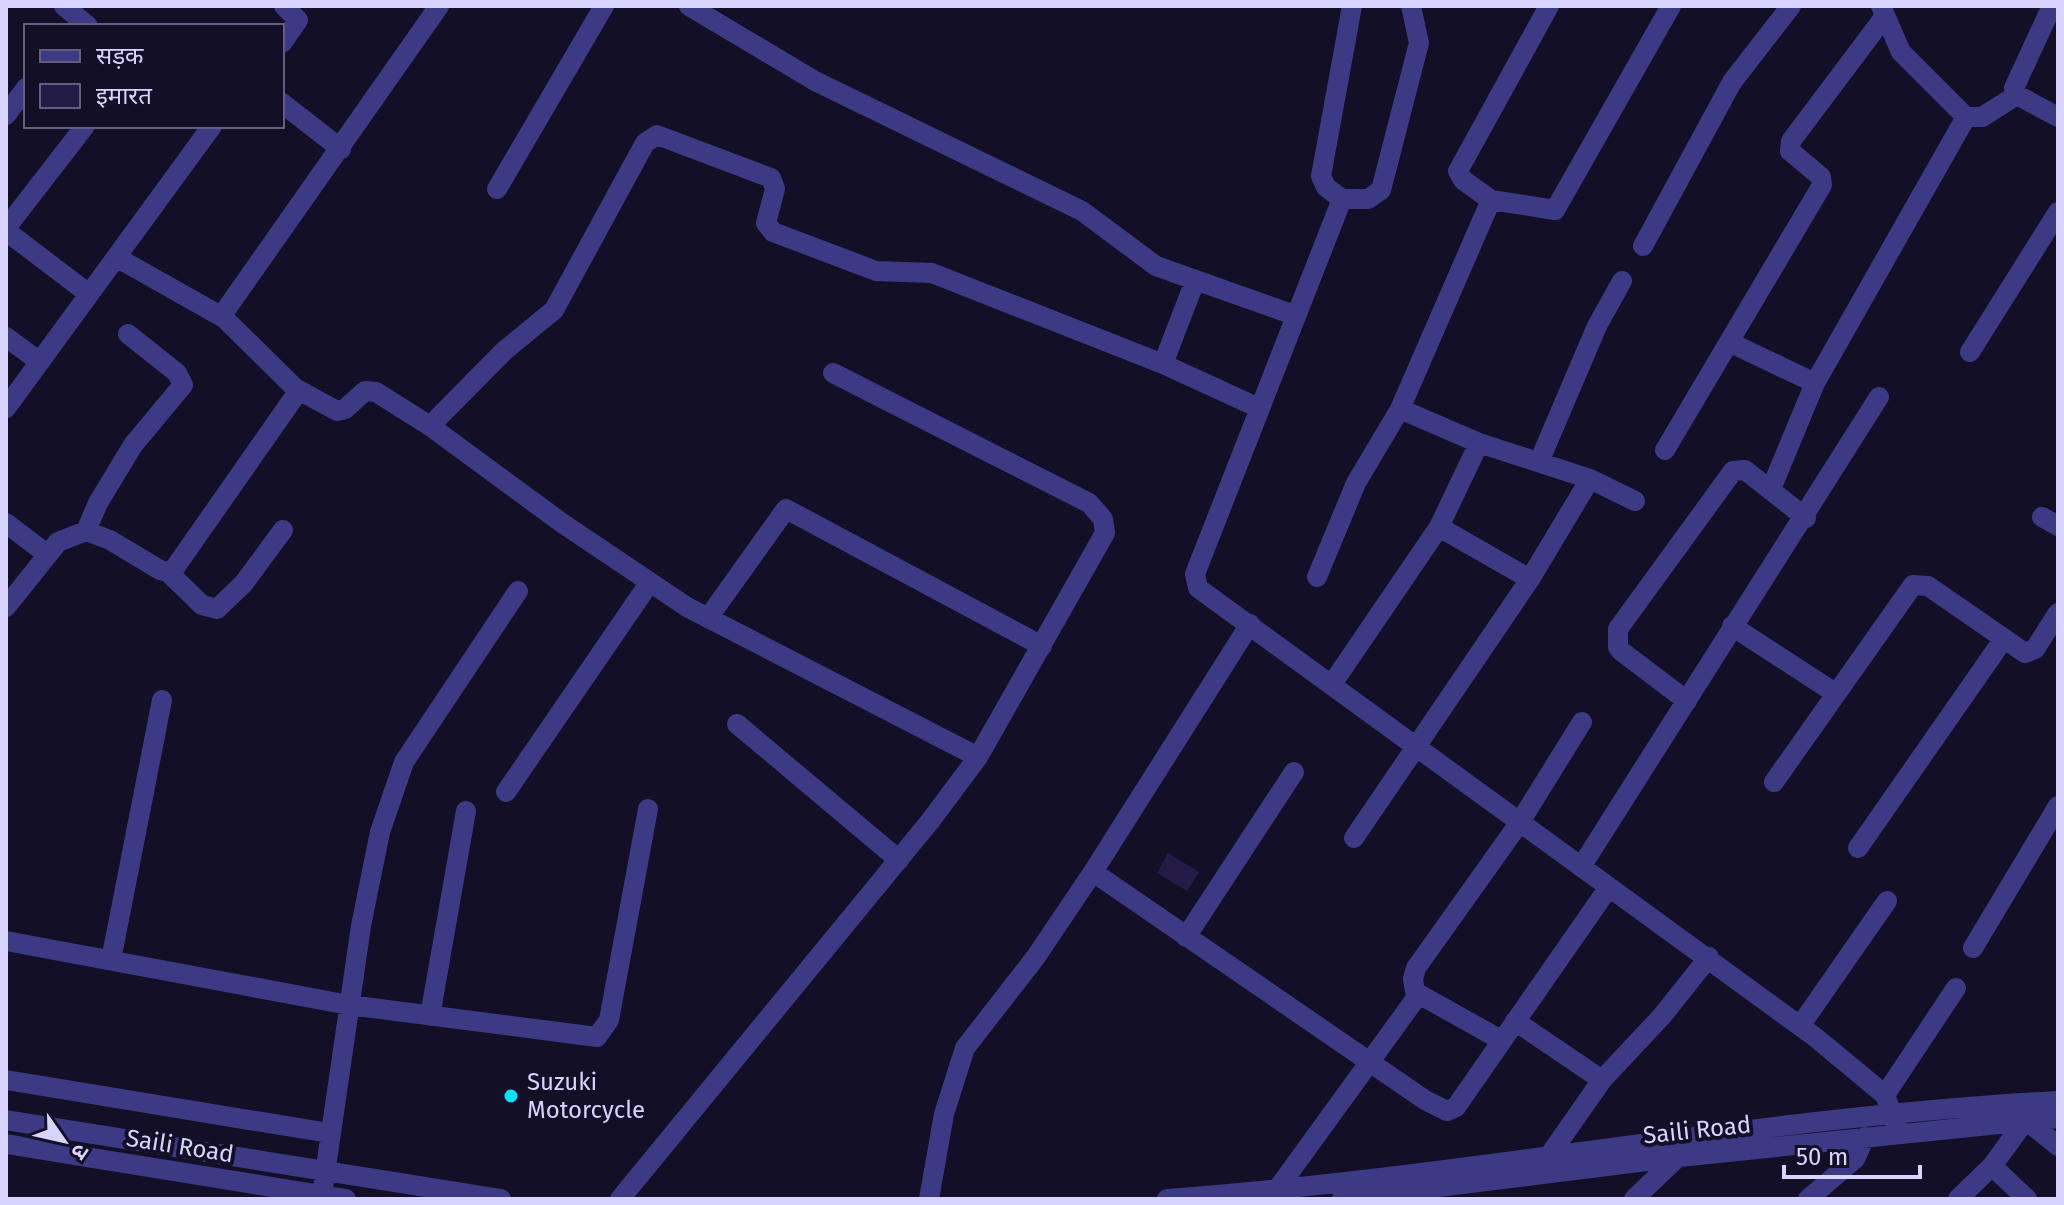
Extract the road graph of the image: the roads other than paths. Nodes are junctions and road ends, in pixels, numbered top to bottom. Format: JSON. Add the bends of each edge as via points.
{"nodes":[{"id":1,"x":284,"y":6,"type":"edge"},
{"id":2,"x":439,"y":6,"type":"edge"},
{"id":3,"x":604,"y":6,"type":"edge"},
{"id":4,"x":689,"y":6,"type":"edge"},
{"id":5,"x":1352,"y":6,"type":"edge"},
{"id":6,"x":1411,"y":6,"type":"edge"},
{"id":7,"x":1549,"y":6,"type":"edge"},
{"id":8,"x":1671,"y":6,"type":"edge"},
{"id":9,"x":1791,"y":6,"type":"edge"},
{"id":10,"x":2052,"y":6,"type":"edge"},
{"id":11,"x":1883,"y":11,"type":"edge"},
{"id":12,"x":284,"y":40,"type":"edge"},
{"id":13,"x":24,"y":91,"type":"edge"},
{"id":14,"x":2017,"y":95,"type":"junction"},
{"id":15,"x":284,"y":105,"type":"edge"},
{"id":16,"x":6,"y":115,"type":"edge"},
{"id":17,"x":1966,"y":117,"type":"junction"},
{"id":18,"x":2058,"y":117,"type":"edge"},
{"id":19,"x":83,"y":128,"type":"edge"},
{"id":20,"x":208,"y":128,"type":"edge"},
{"id":21,"x":341,"y":149,"type":"junction"},
{"id":22,"x":497,"y":189,"type":"dead end"},
{"id":23,"x":1342,"y":199,"type":"junction"},
{"id":24,"x":1491,"y":200,"type":"junction"},
{"id":25,"x":2058,"y":212,"type":"edge"},
{"id":26,"x":6,"y":230,"type":"edge"},
{"id":27,"x":1643,"y":246,"type":"dead end"},
{"id":28,"x":116,"y":257,"type":"junction"},
{"id":29,"x":1195,"y":281,"type":"junction"},
{"id":30,"x":1622,"y":281,"type":"dead end"},
{"id":31,"x":89,"y":294,"type":"junction"},
{"id":32,"x":1294,"y":315,"type":"junction"},
{"id":33,"x":224,"y":318,"type":"junction"},
{"id":34,"x":128,"y":334,"type":"dead end"},
{"id":35,"x":6,"y":337,"type":"edge"},
{"id":36,"x":1729,"y":342,"type":"junction"},
{"id":37,"x":1970,"y":352,"type":"dead end"},
{"id":38,"x":40,"y":362,"type":"junction"},
{"id":39,"x":1163,"y":364,"type":"junction"},
{"id":40,"x":833,"y":373,"type":"dead end"},
{"id":41,"x":1815,"y":383,"type":"junction"},
{"id":42,"x":295,"y":388,"type":"junction"},
{"id":43,"x":1879,"y":397,"type":"dead end"},
{"id":44,"x":6,"y":408,"type":"edge"},
{"id":45,"x":1259,"y":408,"type":"junction"},
{"id":46,"x":1400,"y":409,"type":"junction"},
{"id":47,"x":430,"y":426,"type":"junction"},
{"id":48,"x":1479,"y":443,"type":"junction"},
{"id":49,"x":1665,"y":450,"type":"dead end"},
{"id":50,"x":1539,"y":462,"type":"junction"},
{"id":51,"x":1590,"y":479,"type":"junction"},
{"id":52,"x":1771,"y":489,"type":"junction"},
{"id":53,"x":1635,"y":501,"type":"dead end"},
{"id":54,"x":1806,"y":518,"type":"junction"},
{"id":55,"x":6,"y":523,"type":"edge"},
{"id":56,"x":1439,"y":527,"type":"junction"},
{"id":57,"x":283,"y":530,"type":"dead end"},
{"id":58,"x":86,"y":531,"type":"junction"},
{"id":59,"x":48,"y":555,"type":"junction"},
{"id":60,"x":168,"y":572,"type":"junction"},
{"id":61,"x":1317,"y":577,"type":"dead end"},
{"id":62,"x":1530,"y":579,"type":"junction"},
{"id":63,"x":650,"y":582,"type":"junction"},
{"id":64,"x":518,"y":591,"type":"dead end"},
{"id":65,"x":6,"y":607,"type":"edge"},
{"id":66,"x":2058,"y":613,"type":"edge"},
{"id":67,"x":708,"y":618,"type":"junction"},
{"id":68,"x":1250,"y":624,"type":"junction"},
{"id":69,"x":1732,"y":626,"type":"junction"},
{"id":70,"x":2003,"y":640,"type":"junction"},
{"id":71,"x":1042,"y":646,"type":"junction"},
{"id":72,"x":1332,"y":684,"type":"junction"},
{"id":73,"x":1835,"y":693,"type":"junction"},
{"id":74,"x":162,"y":700,"type":"dead end"},
{"id":75,"x":1687,"y":701,"type":"junction"},
{"id":76,"x":1582,"y":722,"type":"dead end"},
{"id":77,"x":737,"y":724,"type":"dead end"},
{"id":78,"x":1415,"y":745,"type":"junction"},
{"id":79,"x":978,"y":757,"type":"junction"},
{"id":80,"x":1294,"y":772,"type":"dead end"},
{"id":81,"x":1774,"y":782,"type":"dead end"},
{"id":82,"x":506,"y":792,"type":"dead end"},
{"id":83,"x":2058,"y":806,"type":"edge"},
{"id":84,"x":648,"y":809,"type":"dead end"},
{"id":85,"x":466,"y":811,"type":"dead end"},
{"id":86,"x":1520,"y":822,"type":"junction"},
{"id":87,"x":1354,"y":838,"type":"dead end"},
{"id":88,"x":1858,"y":848,"type":"dead end"},
{"id":89,"x":899,"y":860,"type":"junction"},
{"id":90,"x":1581,"y":867,"type":"junction"},
{"id":91,"x":1093,"y":872,"type":"junction"},
{"id":92,"x":1609,"y":887,"type":"junction"},
{"id":93,"x":1887,"y":901,"type":"dead end"},
{"id":94,"x":1186,"y":937,"type":"junction"},
{"id":95,"x":6,"y":941,"type":"edge"},
{"id":96,"x":1973,"y":948,"type":"dead end"},
{"id":97,"x":1709,"y":957,"type":"junction"},
{"id":98,"x":111,"y":960,"type":"junction"},
{"id":99,"x":1956,"y":988,"type":"dead end"},
{"id":100,"x":1417,"y":993,"type":"junction"},
{"id":101,"x":349,"y":1005,"type":"junction"},
{"id":102,"x":430,"y":1016,"type":"junction"},
{"id":103,"x":1515,"y":1021,"type":"junction"},
{"id":104,"x":1800,"y":1026,"type":"junction"},
{"id":105,"x":1501,"y":1040,"type":"junction"},
{"id":106,"x":1370,"y":1063,"type":"junction"},
{"id":107,"x":6,"y":1080,"type":"edge"},
{"id":108,"x":1602,"y":1080,"type":"junction"},
{"id":109,"x":2058,"y":1101,"type":"edge"},
{"id":110,"x":1889,"y":1103,"type":"junction"},
{"id":111,"x":2030,"y":1111,"type":"junction"},
{"id":112,"x":2058,"y":1118,"type":"edge"},
{"id":113,"x":6,"y":1120,"type":"edge"},
{"id":114,"x":329,"y":1133,"type":"junction"},
{"id":115,"x":1899,"y":1133,"type":"junction"},
{"id":116,"x":1685,"y":1137,"type":"junction"},
{"id":117,"x":1865,"y":1137,"type":"junction"},
{"id":118,"x":6,"y":1144,"type":"edge"},
{"id":119,"x":2058,"y":1146,"type":"edge"},
{"id":120,"x":1551,"y":1153,"type":"junction"},
{"id":121,"x":1679,"y":1157,"type":"junction"},
{"id":122,"x":1992,"y":1166,"type":"junction"},
{"id":123,"x":324,"y":1171,"type":"junction"},
{"id":124,"x":1487,"y":1181,"type":"junction"},
{"id":125,"x":1276,"y":1191,"type":"junction"},
{"id":126,"x":322,"y":1195,"type":"junction"},
{"id":127,"x":346,"y":1199,"type":"edge"},
{"id":128,"x":501,"y":1199,"type":"edge"},
{"id":129,"x":620,"y":1199,"type":"edge"},
{"id":130,"x":929,"y":1199,"type":"edge"},
{"id":131,"x":1167,"y":1199,"type":"edge"},
{"id":132,"x":1342,"y":1199,"type":"edge"},
{"id":133,"x":1471,"y":1199,"type":"edge"},
{"id":134,"x":1634,"y":1199,"type":"edge"},
{"id":135,"x":1808,"y":1199,"type":"edge"},
{"id":136,"x":1958,"y":1199,"type":"edge"},
{"id":137,"x":2027,"y":1199,"type":"edge"}],
"edges":[{"from":1,"to":12,"type":"street","via":[[298,20]]},
{"from":2,"to":21,"type":"street"},
{"from":3,"to":22,"type":"street"},
{"from":4,"to":29,"type":"street","via":[[815,81],[1082,211],[1156,266]]},
{"from":5,"to":23,"type":"street","via":[[1321,176]]},
{"from":6,"to":23,"type":"street","via":[[1419,43],[1381,190],[1368,199]]},
{"from":7,"to":24,"type":"street","via":[[1458,171]]},
{"from":8,"to":24,"type":"street","via":[[1558,207],[1550,212]]},
{"from":9,"to":27,"type":"street","via":[[1732,82]]},
{"from":10,"to":14,"type":"street","via":[[2015,83]]},
{"from":11,"to":17,"type":"street","via":[[1901,52]]},
{"from":11,"to":36,"type":"street","via":[[1791,141],[1790,151],[1821,177],[1822,185]]},
{"from":13,"to":16,"type":"street"},
{"from":14,"to":17,"type":"street","via":[[1982,117]]},
{"from":14,"to":18,"type":"street"},
{"from":15,"to":21,"type":"street"},
{"from":17,"to":41,"type":"street"},
{"from":19,"to":26,"type":"street"},
{"from":20,"to":28,"type":"street"},
{"from":21,"to":33,"type":"street"},
{"from":23,"to":32,"type":"street"},
{"from":24,"to":46,"type":"street"},
{"from":25,"to":37,"type":"street"},
{"from":26,"to":31,"type":"street"},
{"from":28,"to":31,"type":"street"},
{"from":28,"to":33,"type":"street"},
{"from":29,"to":32,"type":"street"},
{"from":29,"to":39,"type":"street"},
{"from":30,"to":50,"type":"street"},
{"from":31,"to":38,"type":"street"},
{"from":32,"to":45,"type":"street"},
{"from":33,"to":42,"type":"street"},
{"from":34,"to":58,"type":"street","via":[[177,373],[183,385],[133,445]]},
{"from":35,"to":38,"type":"street"},
{"from":36,"to":41,"type":"street"},
{"from":36,"to":49,"type":"street"},
{"from":38,"to":44,"type":"street"},
{"from":39,"to":45,"type":"street"},
{"from":39,"to":47,"type":"street","via":[[932,273],[876,271],[773,232],[766,223],[775,189],[771,178],[657,135],[645,143],[554,310],[504,351]]},
{"from":40,"to":71,"type":"street","via":[[1089,503],[1099,513],[1105,533]]},
{"from":41,"to":52,"type":"street"},
{"from":42,"to":47,"type":"street","via":[[337,411],[369,390]]},
{"from":42,"to":60,"type":"street","via":[[295,396]]},
{"from":43,"to":54,"type":"street"},
{"from":45,"to":68,"type":"street","via":[[1195,574],[1203,595]]},
{"from":46,"to":48,"type":"street"},
{"from":46,"to":61,"type":"street","via":[[1356,483]]},
{"from":47,"to":63,"type":"street"},
{"from":48,"to":50,"type":"street"},
{"from":48,"to":56,"type":"street"},
{"from":50,"to":51,"type":"street"},
{"from":51,"to":53,"type":"street"},
{"from":51,"to":62,"type":"street"},
{"from":52,"to":54,"type":"street"},
{"from":52,"to":75,"type":"street","via":[[1745,470],[1733,471],[1618,629],[1621,651]]},
{"from":54,"to":69,"type":"street"},
{"from":55,"to":59,"type":"street"},
{"from":56,"to":62,"type":"street"},
{"from":56,"to":72,"type":"street"},
{"from":57,"to":60,"type":"street","via":[[244,583],[217,609],[202,605]]},
{"from":58,"to":59,"type":"street","via":[[58,542]]},
{"from":58,"to":60,"type":"street"},
{"from":59,"to":65,"type":"street"},
{"from":62,"to":78,"type":"street"},
{"from":63,"to":67,"type":"street"},
{"from":63,"to":82,"type":"street"},
{"from":64,"to":101,"type":"street","via":[[404,762],[393,788],[370,879]]},
{"from":66,"to":70,"type":"street","via":[[2032,652]]},
{"from":67,"to":71,"type":"street","via":[[786,509]]},
{"from":67,"to":79,"type":"street"},
{"from":68,"to":72,"type":"street"},
{"from":68,"to":91,"type":"street"},
{"from":69,"to":73,"type":"street"},
{"from":69,"to":75,"type":"street"},
{"from":70,"to":73,"type":"street","via":[[1928,586],[1917,584]]},
{"from":70,"to":88,"type":"street"},
{"from":71,"to":79,"type":"street"},
{"from":72,"to":78,"type":"street"},
{"from":73,"to":81,"type":"street"},
{"from":74,"to":98,"type":"street"},
{"from":75,"to":90,"type":"street"},
{"from":76,"to":86,"type":"street"},
{"from":77,"to":89,"type":"street"},
{"from":78,"to":86,"type":"street"},
{"from":78,"to":87,"type":"street"},
{"from":79,"to":89,"type":"street"},
{"from":80,"to":94,"type":"street"},
{"from":83,"to":96,"type":"street"},
{"from":84,"to":102,"type":"street","via":[[605,1032],[585,1036]]},
{"from":85,"to":102,"type":"street"},
{"from":86,"to":90,"type":"street"},
{"from":86,"to":100,"type":"street","via":[[1416,968]]},
{"from":89,"to":129,"type":"street"},
{"from":90,"to":92,"type":"street"},
{"from":91,"to":94,"type":"street"},
{"from":91,"to":130,"type":"street","via":[[965,1048],[944,1114]]},
{"from":92,"to":97,"type":"street"},
{"from":92,"to":103,"type":"street"},
{"from":93,"to":104,"type":"street"},
{"from":94,"to":106,"type":"street"},
{"from":95,"to":98,"type":"street"},
{"from":97,"to":104,"type":"street"},
{"from":97,"to":108,"type":"street"},
{"from":98,"to":101,"type":"street"},
{"from":99,"to":110,"type":"street"},
{"from":100,"to":105,"type":"street"},
{"from":100,"to":106,"type":"street"},
{"from":101,"to":102,"type":"street"},
{"from":101,"to":114,"type":"street"},
{"from":103,"to":105,"type":"street"},
{"from":103,"to":108,"type":"street"},
{"from":104,"to":110,"type":"street"},
{"from":105,"to":106,"type":"street","via":[[1451,1111]]},
{"from":106,"to":125,"type":"street"},
{"from":107,"to":114,"type":"street"},
{"from":108,"to":120,"type":"street"},
{"from":109,"to":111,"type":"street"},
{"from":110,"to":111,"type":"street"},
{"from":110,"to":115,"type":"street"},
{"from":110,"to":116,"type":"street"},
{"from":111,"to":112,"type":"street","name":"Saili Road"},
{"from":111,"to":115,"type":"street","name":"Saili Road"},
{"from":111,"to":119,"type":"street"},
{"from":111,"to":122,"type":"street"},
{"from":113,"to":123,"type":"street"},
{"from":114,"to":123,"type":"street"},
{"from":115,"to":117,"type":"street","name":"Saili Road"},
{"from":116,"to":120,"type":"street"},
{"from":116,"to":121,"type":"street"},
{"from":117,"to":121,"type":"street","name":"Saili Road"},
{"from":117,"to":135,"type":"street","via":[[1855,1159]]},
{"from":118,"to":126,"type":"street","name":"Saili Road"},
{"from":120,"to":125,"type":"street"},
{"from":121,"to":124,"type":"street","name":"Saili Road"},
{"from":121,"to":134,"type":"street"},
{"from":122,"to":136,"type":"street"},
{"from":122,"to":137,"type":"street"},
{"from":123,"to":126,"type":"street"},
{"from":123,"to":128,"type":"street"},
{"from":124,"to":132,"type":"street","name":"Saili Road"},
{"from":124,"to":133,"type":"street"},
{"from":125,"to":131,"type":"street"},
{"from":126,"to":127,"type":"street","name":"Saili Road"}]}
